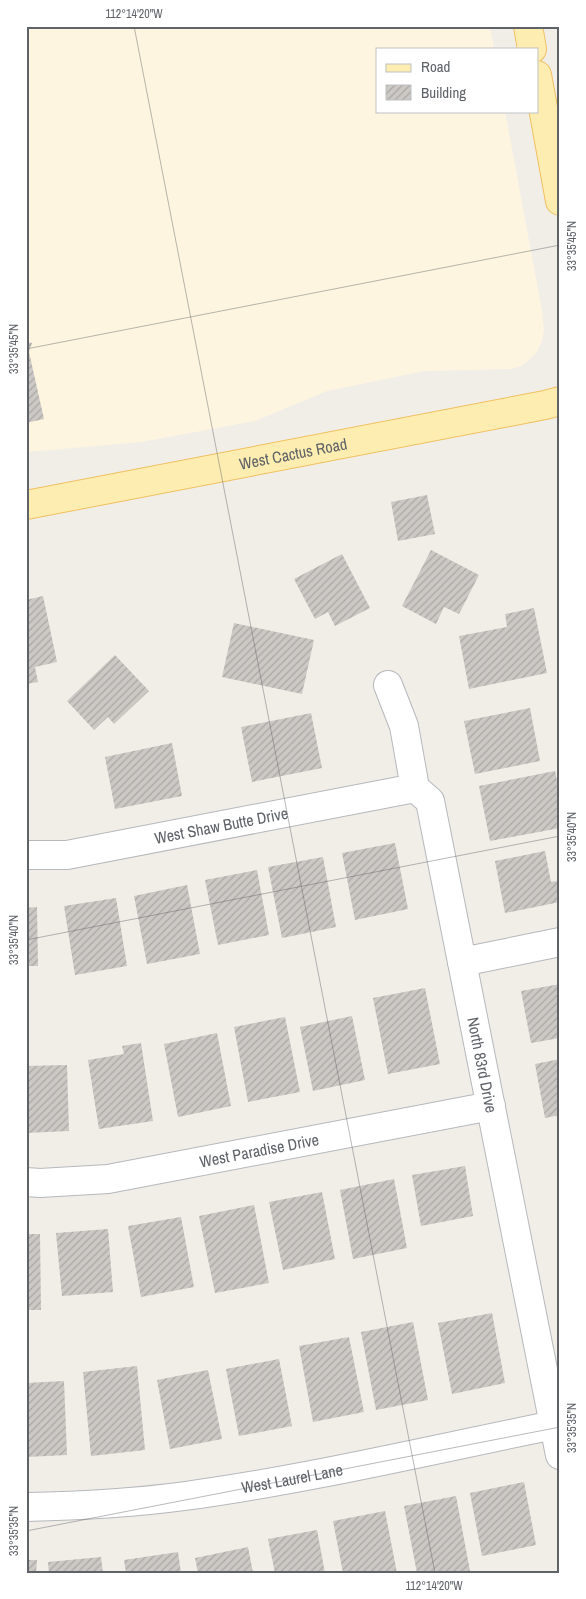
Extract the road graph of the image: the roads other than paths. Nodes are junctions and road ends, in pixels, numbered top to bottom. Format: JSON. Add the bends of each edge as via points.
{"nodes":[{"id":1,"x":528,"y":26,"type":"edge"},
{"id":2,"x":532,"y":48,"type":"edge"},
{"id":3,"x":538,"y":80,"type":"edge"},
{"id":4,"x":560,"y":201,"type":"edge"},
{"id":5,"x":560,"y":401,"type":"edge"},
{"id":6,"x":26,"y":504,"type":"edge"},
{"id":7,"x":388,"y":685,"type":"dead end"},
{"id":8,"x":415,"y":788,"type":"junction"},
{"id":9,"x":26,"y":854,"type":"edge"},
{"id":10,"x":560,"y":942,"type":"edge"},
{"id":11,"x":462,"y":962,"type":"junction"},
{"id":12,"x":491,"y":1106,"type":"junction"},
{"id":13,"x":26,"y":1182,"type":"edge"},
{"id":14,"x":554,"y":1425,"type":"junction"},
{"id":15,"x":560,"y":1455,"type":"edge"},
{"id":16,"x":26,"y":1507,"type":"edge"}],
"edges":[{"from":1,"to":2,"type":"main road"},
{"from":3,"to":4,"type":"main road"},
{"from":5,"to":6,"type":"main road","name":"West Cactus Road"},
{"from":7,"to":8,"type":"street","via":[[404,726]]},
{"from":8,"to":9,"type":"street","name":"West Shaw Butte Drive","via":[[67,854]]},
{"from":8,"to":11,"type":"street","name":"North 83rd Drive","via":[[430,801]]},
{"from":10,"to":11,"type":"street"},
{"from":11,"to":12,"type":"street","name":"North 83rd Drive"},
{"from":12,"to":13,"type":"street","name":"West Paradise Drive","via":[[108,1179],[40,1184]]},
{"from":12,"to":14,"type":"street","name":"North 83rd Drive"},
{"from":14,"to":15,"type":"street","name":"North 83rd Drive"},
{"from":14,"to":16,"type":"street","name":"West Laurel Lane","via":[[301,1477],[184,1496]]}]}
